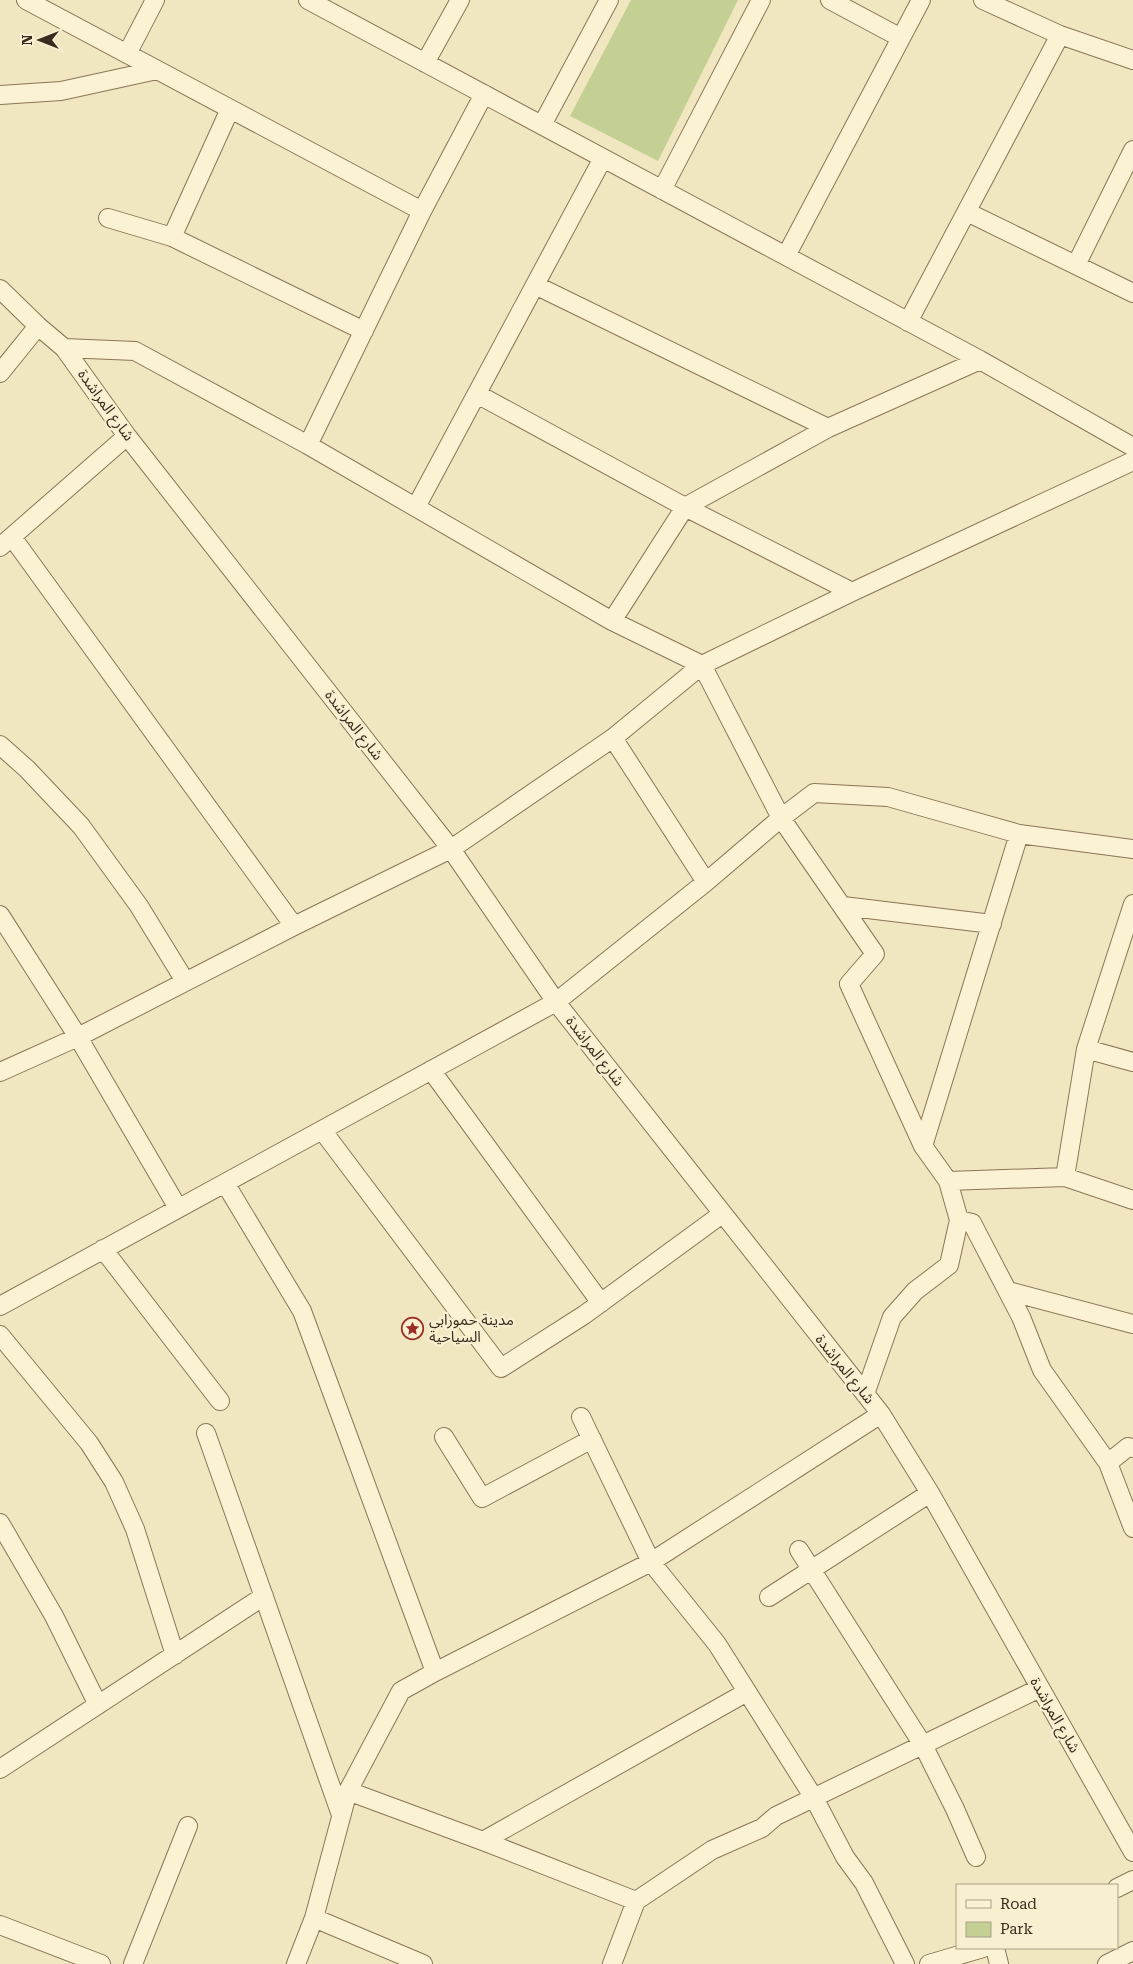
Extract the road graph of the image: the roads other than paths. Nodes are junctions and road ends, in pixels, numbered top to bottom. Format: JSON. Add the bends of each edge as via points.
{"nodes":[{"id":1,"x":26,"y":0,"type":"edge"},
{"id":2,"x":155,"y":0,"type":"edge"},
{"id":3,"x":308,"y":0,"type":"edge"},
{"id":4,"x":460,"y":0,"type":"edge"},
{"id":5,"x":609,"y":0,"type":"edge"},
{"id":6,"x":760,"y":0,"type":"edge"},
{"id":7,"x":830,"y":0,"type":"edge"},
{"id":8,"x":921,"y":0,"type":"edge"},
{"id":9,"x":984,"y":0,"type":"edge"},
{"id":10,"x":1060,"y":35,"type":"junction"},
{"id":11,"x":901,"y":38,"type":"junction"},
{"id":12,"x":127,"y":54,"type":"junction"},
{"id":13,"x":1133,"y":60,"type":"edge"},
{"id":14,"x":425,"y":63,"type":"junction"},
{"id":15,"x":157,"y":70,"type":"junction"},
{"id":16,"x":484,"y":94,"type":"junction"},
{"id":17,"x":0,"y":95,"type":"edge"},
{"id":18,"x":230,"y":109,"type":"junction"},
{"id":19,"x":542,"y":125,"type":"junction"},
{"id":20,"x":1133,"y":150,"type":"edge"},
{"id":21,"x":603,"y":158,"type":"junction"},
{"id":22,"x":662,"y":190,"type":"junction"},
{"id":23,"x":422,"y":211,"type":"junction"},
{"id":24,"x":967,"y":212,"type":"junction"},
{"id":25,"x":108,"y":218,"type":"dead end"},
{"id":26,"x":172,"y":237,"type":"junction"},
{"id":27,"x":786,"y":256,"type":"junction"},
{"id":28,"x":1076,"y":265,"type":"junction"},
{"id":29,"x":535,"y":285,"type":"junction"},
{"id":30,"x":0,"y":289,"type":"edge"},
{"id":31,"x":1133,"y":293,"type":"edge"},
{"id":32,"x":908,"y":322,"type":"junction"},
{"id":33,"x":38,"y":326,"type":"junction"},
{"id":34,"x":364,"y":331,"type":"junction"},
{"id":35,"x":64,"y":348,"type":"junction"},
{"id":36,"x":980,"y":360,"type":"junction"},
{"id":37,"x":0,"y":373,"type":"edge"},
{"id":38,"x":477,"y":394,"type":"junction"},
{"id":39,"x":828,"y":428,"type":"junction"},
{"id":40,"x":127,"y":436,"type":"junction"},
{"id":41,"x":308,"y":445,"type":"junction"},
{"id":42,"x":1133,"y":447,"type":"edge"},
{"id":43,"x":1133,"y":461,"type":"edge"},
{"id":44,"x":416,"y":507,"type":"junction"},
{"id":45,"x":685,"y":507,"type":"junction"},
{"id":46,"x":6,"y":542,"type":"edge"},
{"id":47,"x":852,"y":592,"type":"junction"},
{"id":48,"x":612,"y":621,"type":"junction"},
{"id":49,"x":702,"y":665,"type":"junction"},
{"id":50,"x":613,"y":738,"type":"junction"},
{"id":51,"x":0,"y":745,"type":"edge"},
{"id":52,"x":781,"y":818,"type":"junction"},
{"id":53,"x":1019,"y":834,"type":"junction"},
{"id":54,"x":451,"y":849,"type":"junction"},
{"id":55,"x":1133,"y":849,"type":"edge"},
{"id":56,"x":706,"y":882,"type":"junction"},
{"id":57,"x":1133,"y":904,"type":"edge"},
{"id":58,"x":843,"y":906,"type":"junction"},
{"id":59,"x":0,"y":914,"type":"edge"},
{"id":60,"x":992,"y":924,"type":"junction"},
{"id":61,"x":294,"y":926,"type":"junction"},
{"id":62,"x":185,"y":981,"type":"junction"},
{"id":63,"x":556,"y":1002,"type":"junction"},
{"id":64,"x":78,"y":1037,"type":"junction"},
{"id":65,"x":1086,"y":1050,"type":"junction"},
{"id":66,"x":1133,"y":1062,"type":"edge"},
{"id":67,"x":430,"y":1070,"type":"junction"},
{"id":68,"x":0,"y":1072,"type":"edge"},
{"id":69,"x":322,"y":1130,"type":"junction"},
{"id":70,"x":923,"y":1146,"type":"junction"},
{"id":71,"x":1065,"y":1178,"type":"junction"},
{"id":72,"x":948,"y":1181,"type":"junction"},
{"id":73,"x":225,"y":1183,"type":"junction"},
{"id":74,"x":1133,"y":1200,"type":"edge"},
{"id":75,"x":178,"y":1208,"type":"junction"},
{"id":76,"x":722,"y":1214,"type":"junction"},
{"id":77,"x":960,"y":1220,"type":"junction"},
{"id":78,"x":103,"y":1249,"type":"junction"},
{"id":79,"x":1008,"y":1291,"type":"junction"},
{"id":80,"x":600,"y":1303,"type":"junction"},
{"id":81,"x":0,"y":1306,"type":"edge"},
{"id":82,"x":1133,"y":1324,"type":"edge"},
{"id":83,"x":0,"y":1335,"type":"edge"},
{"id":84,"x":865,"y":1394,"type":"junction"},
{"id":85,"x":220,"y":1401,"type":"dead end"},
{"id":86,"x":881,"y":1414,"type":"junction"},
{"id":87,"x":581,"y":1417,"type":"dead end"},
{"id":88,"x":206,"y":1433,"type":"dead end"},
{"id":89,"x":444,"y":1436,"type":"dead end"},
{"id":90,"x":592,"y":1440,"type":"junction"},
{"id":91,"x":1133,"y":1448,"type":"edge"},
{"id":92,"x":1108,"y":1463,"type":"junction"},
{"id":93,"x":930,"y":1493,"type":"junction"},
{"id":94,"x":0,"y":1523,"type":"edge"},
{"id":95,"x":1133,"y":1528,"type":"edge"},
{"id":96,"x":799,"y":1550,"type":"dead end"},
{"id":97,"x":651,"y":1562,"type":"junction"},
{"id":98,"x":811,"y":1570,"type":"junction"},
{"id":99,"x":264,"y":1596,"type":"junction"},
{"id":100,"x":769,"y":1597,"type":"dead end"},
{"id":101,"x":175,"y":1655,"type":"junction"},
{"id":102,"x":435,"y":1672,"type":"junction"},
{"id":103,"x":1040,"y":1688,"type":"junction"},
{"id":104,"x":747,"y":1692,"type":"junction"},
{"id":105,"x":98,"y":1705,"type":"junction"},
{"id":106,"x":923,"y":1745,"type":"junction"},
{"id":107,"x":0,"y":1769,"type":"edge"},
{"id":108,"x":348,"y":1791,"type":"junction"},
{"id":109,"x":814,"y":1798,"type":"junction"},
{"id":110,"x":341,"y":1816,"type":"junction"},
{"id":111,"x":188,"y":1826,"type":"dead end"},
{"id":112,"x":483,"y":1841,"type":"junction"},
{"id":113,"x":1133,"y":1852,"type":"edge"},
{"id":114,"x":976,"y":1857,"type":"dead end"},
{"id":115,"x":1133,"y":1880,"type":"edge"},
{"id":116,"x":1118,"y":1888,"type":"edge"},
{"id":117,"x":636,"y":1901,"type":"junction"},
{"id":118,"x":314,"y":1918,"type":"junction"},
{"id":119,"x":0,"y":1925,"type":"edge"},
{"id":120,"x":980,"y":1949,"type":"edge"},
{"id":121,"x":995,"y":1949,"type":"edge"},
{"id":122,"x":1133,"y":1951,"type":"edge"},
{"id":123,"x":101,"y":1964,"type":"edge"},
{"id":124,"x":133,"y":1964,"type":"edge"},
{"id":125,"x":296,"y":1964,"type":"edge"},
{"id":126,"x":422,"y":1964,"type":"edge"},
{"id":127,"x":612,"y":1964,"type":"edge"},
{"id":128,"x":905,"y":1964,"type":"edge"},
{"id":129,"x":929,"y":1964,"type":"edge"},
{"id":130,"x":999,"y":1964,"type":"edge"},
{"id":131,"x":1107,"y":1964,"type":"edge"}],
"edges":[{"from":1,"to":12,"type":"street"},
{"from":2,"to":12,"type":"street"},
{"from":3,"to":14,"type":"street"},
{"from":4,"to":14,"type":"street"},
{"from":5,"to":19,"type":"street"},
{"from":6,"to":22,"type":"street"},
{"from":7,"to":11,"type":"street"},
{"from":8,"to":11,"type":"street"},
{"from":9,"to":10,"type":"street"},
{"from":10,"to":13,"type":"street"},
{"from":10,"to":24,"type":"street"},
{"from":11,"to":27,"type":"street"},
{"from":12,"to":15,"type":"street"},
{"from":14,"to":16,"type":"street"},
{"from":15,"to":17,"type":"street","via":[[61,91]]},
{"from":15,"to":18,"type":"street"},
{"from":16,"to":19,"type":"street"},
{"from":16,"to":23,"type":"street"},
{"from":18,"to":23,"type":"street"},
{"from":18,"to":26,"type":"street"},
{"from":19,"to":21,"type":"street"},
{"from":20,"to":28,"type":"street"},
{"from":21,"to":22,"type":"street"},
{"from":21,"to":29,"type":"street"},
{"from":22,"to":27,"type":"street"},
{"from":23,"to":34,"type":"street"},
{"from":24,"to":28,"type":"street"},
{"from":24,"to":32,"type":"street"},
{"from":25,"to":26,"type":"street"},
{"from":26,"to":34,"type":"street"},
{"from":27,"to":32,"type":"street"},
{"from":28,"to":31,"type":"street"},
{"from":29,"to":38,"type":"street"},
{"from":29,"to":39,"type":"street"},
{"from":30,"to":33,"type":"street","name":"شارع المراشدة"},
{"from":32,"to":36,"type":"street"},
{"from":33,"to":35,"type":"street","name":"شارع المراشدة"},
{"from":33,"to":37,"type":"street"},
{"from":34,"to":41,"type":"street"},
{"from":35,"to":40,"type":"street","name":"شارع المراشدة"},
{"from":35,"to":41,"type":"street","via":[[135,351]]},
{"from":36,"to":39,"type":"street"},
{"from":36,"to":42,"type":"street"},
{"from":38,"to":44,"type":"street"},
{"from":38,"to":45,"type":"street"},
{"from":39,"to":45,"type":"street"},
{"from":40,"to":46,"type":"street"},
{"from":40,"to":54,"type":"street","name":"شارع المراشدة"},
{"from":41,"to":44,"type":"street"},
{"from":43,"to":47,"type":"street"},
{"from":44,"to":48,"type":"street"},
{"from":45,"to":47,"type":"street"},
{"from":45,"to":48,"type":"street"},
{"from":46,"to":61,"type":"street"},
{"from":47,"to":49,"type":"street"},
{"from":48,"to":49,"type":"street"},
{"from":49,"to":50,"type":"street"},
{"from":49,"to":52,"type":"street"},
{"from":50,"to":54,"type":"street"},
{"from":50,"to":56,"type":"street"},
{"from":51,"to":62,"type":"street","via":[[81,826],[139,906]]},
{"from":52,"to":53,"type":"street","via":[[814,793],[888,797]]},
{"from":52,"to":56,"type":"street"},
{"from":52,"to":58,"type":"street"},
{"from":53,"to":55,"type":"street"},
{"from":53,"to":60,"type":"street"},
{"from":54,"to":61,"type":"street"},
{"from":54,"to":63,"type":"street","name":"شارع المراشدة"},
{"from":56,"to":63,"type":"street"},
{"from":57,"to":65,"type":"street"},
{"from":58,"to":60,"type":"street"},
{"from":58,"to":70,"type":"street","via":[[875,954],[849,984]]},
{"from":59,"to":64,"type":"street"},
{"from":60,"to":70,"type":"street"},
{"from":61,"to":62,"type":"street"},
{"from":62,"to":64,"type":"street"},
{"from":63,"to":67,"type":"street"},
{"from":63,"to":76,"type":"street","name":"شارع المراشدة"},
{"from":64,"to":68,"type":"street"},
{"from":64,"to":75,"type":"street"},
{"from":65,"to":66,"type":"street"},
{"from":65,"to":71,"type":"street"},
{"from":67,"to":69,"type":"street"},
{"from":67,"to":80,"type":"street"},
{"from":69,"to":73,"type":"street"},
{"from":69,"to":80,"type":"street","via":[[501,1368]]},
{"from":70,"to":72,"type":"street"},
{"from":71,"to":72,"type":"street"},
{"from":71,"to":74,"type":"street"},
{"from":72,"to":77,"type":"street"},
{"from":73,"to":75,"type":"street"},
{"from":73,"to":102,"type":"street","via":[[302,1311]]},
{"from":75,"to":78,"type":"street"},
{"from":76,"to":80,"type":"street"},
{"from":76,"to":84,"type":"street","name":"شارع المراشدة"},
{"from":77,"to":79,"type":"street","via":[[972,1223]]},
{"from":77,"to":84,"type":"street","via":[[949,1265],[914,1291],[892,1317]]},
{"from":78,"to":81,"type":"street"},
{"from":78,"to":85,"type":"street"},
{"from":79,"to":82,"type":"street"},
{"from":79,"to":92,"type":"street","via":[[1042,1370]]},
{"from":83,"to":101,"type":"street","via":[[89,1443],[114,1482],[135,1529]]},
{"from":84,"to":86,"type":"street","name":"شارع المراشدة"},
{"from":86,"to":93,"type":"street","name":"شارع المراشدة"},
{"from":86,"to":97,"type":"street"},
{"from":87,"to":90,"type":"street"},
{"from":88,"to":99,"type":"street"},
{"from":89,"to":90,"type":"street","via":[[482,1498]]},
{"from":90,"to":97,"type":"street"},
{"from":91,"to":92,"type":"street","via":[[1128,1447]]},
{"from":92,"to":95,"type":"street"},
{"from":93,"to":98,"type":"street"},
{"from":93,"to":103,"type":"street","name":"شارع المراشدة"},
{"from":94,"to":105,"type":"street","via":[[54,1616]]},
{"from":96,"to":98,"type":"street"},
{"from":97,"to":102,"type":"street"},
{"from":97,"to":104,"type":"street","via":[[717,1644]]},
{"from":98,"to":100,"type":"street"},
{"from":98,"to":106,"type":"street"},
{"from":99,"to":101,"type":"street"},
{"from":99,"to":110,"type":"street"},
{"from":101,"to":105,"type":"street"},
{"from":102,"to":108,"type":"street","via":[[401,1691]]},
{"from":103,"to":106,"type":"street"},
{"from":103,"to":113,"type":"street","name":"شارع المراشدة"},
{"from":104,"to":109,"type":"street"},
{"from":104,"to":112,"type":"street"},
{"from":105,"to":107,"type":"street"},
{"from":106,"to":109,"type":"street"},
{"from":106,"to":114,"type":"street"},
{"from":108,"to":110,"type":"street"},
{"from":108,"to":112,"type":"street"},
{"from":109,"to":117,"type":"street","via":[[776,1816],[762,1828],[712,1850]]},
{"from":109,"to":128,"type":"street","via":[[845,1857],[864,1883]]},
{"from":110,"to":118,"type":"street"},
{"from":111,"to":124,"type":"street"},
{"from":112,"to":117,"type":"street"},
{"from":115,"to":116,"type":"street"},
{"from":117,"to":127,"type":"street"},
{"from":118,"to":125,"type":"street"},
{"from":118,"to":126,"type":"street"},
{"from":119,"to":123,"type":"street"},
{"from":120,"to":129,"type":"street"},
{"from":121,"to":130,"type":"street"},
{"from":122,"to":131,"type":"street"}]}
